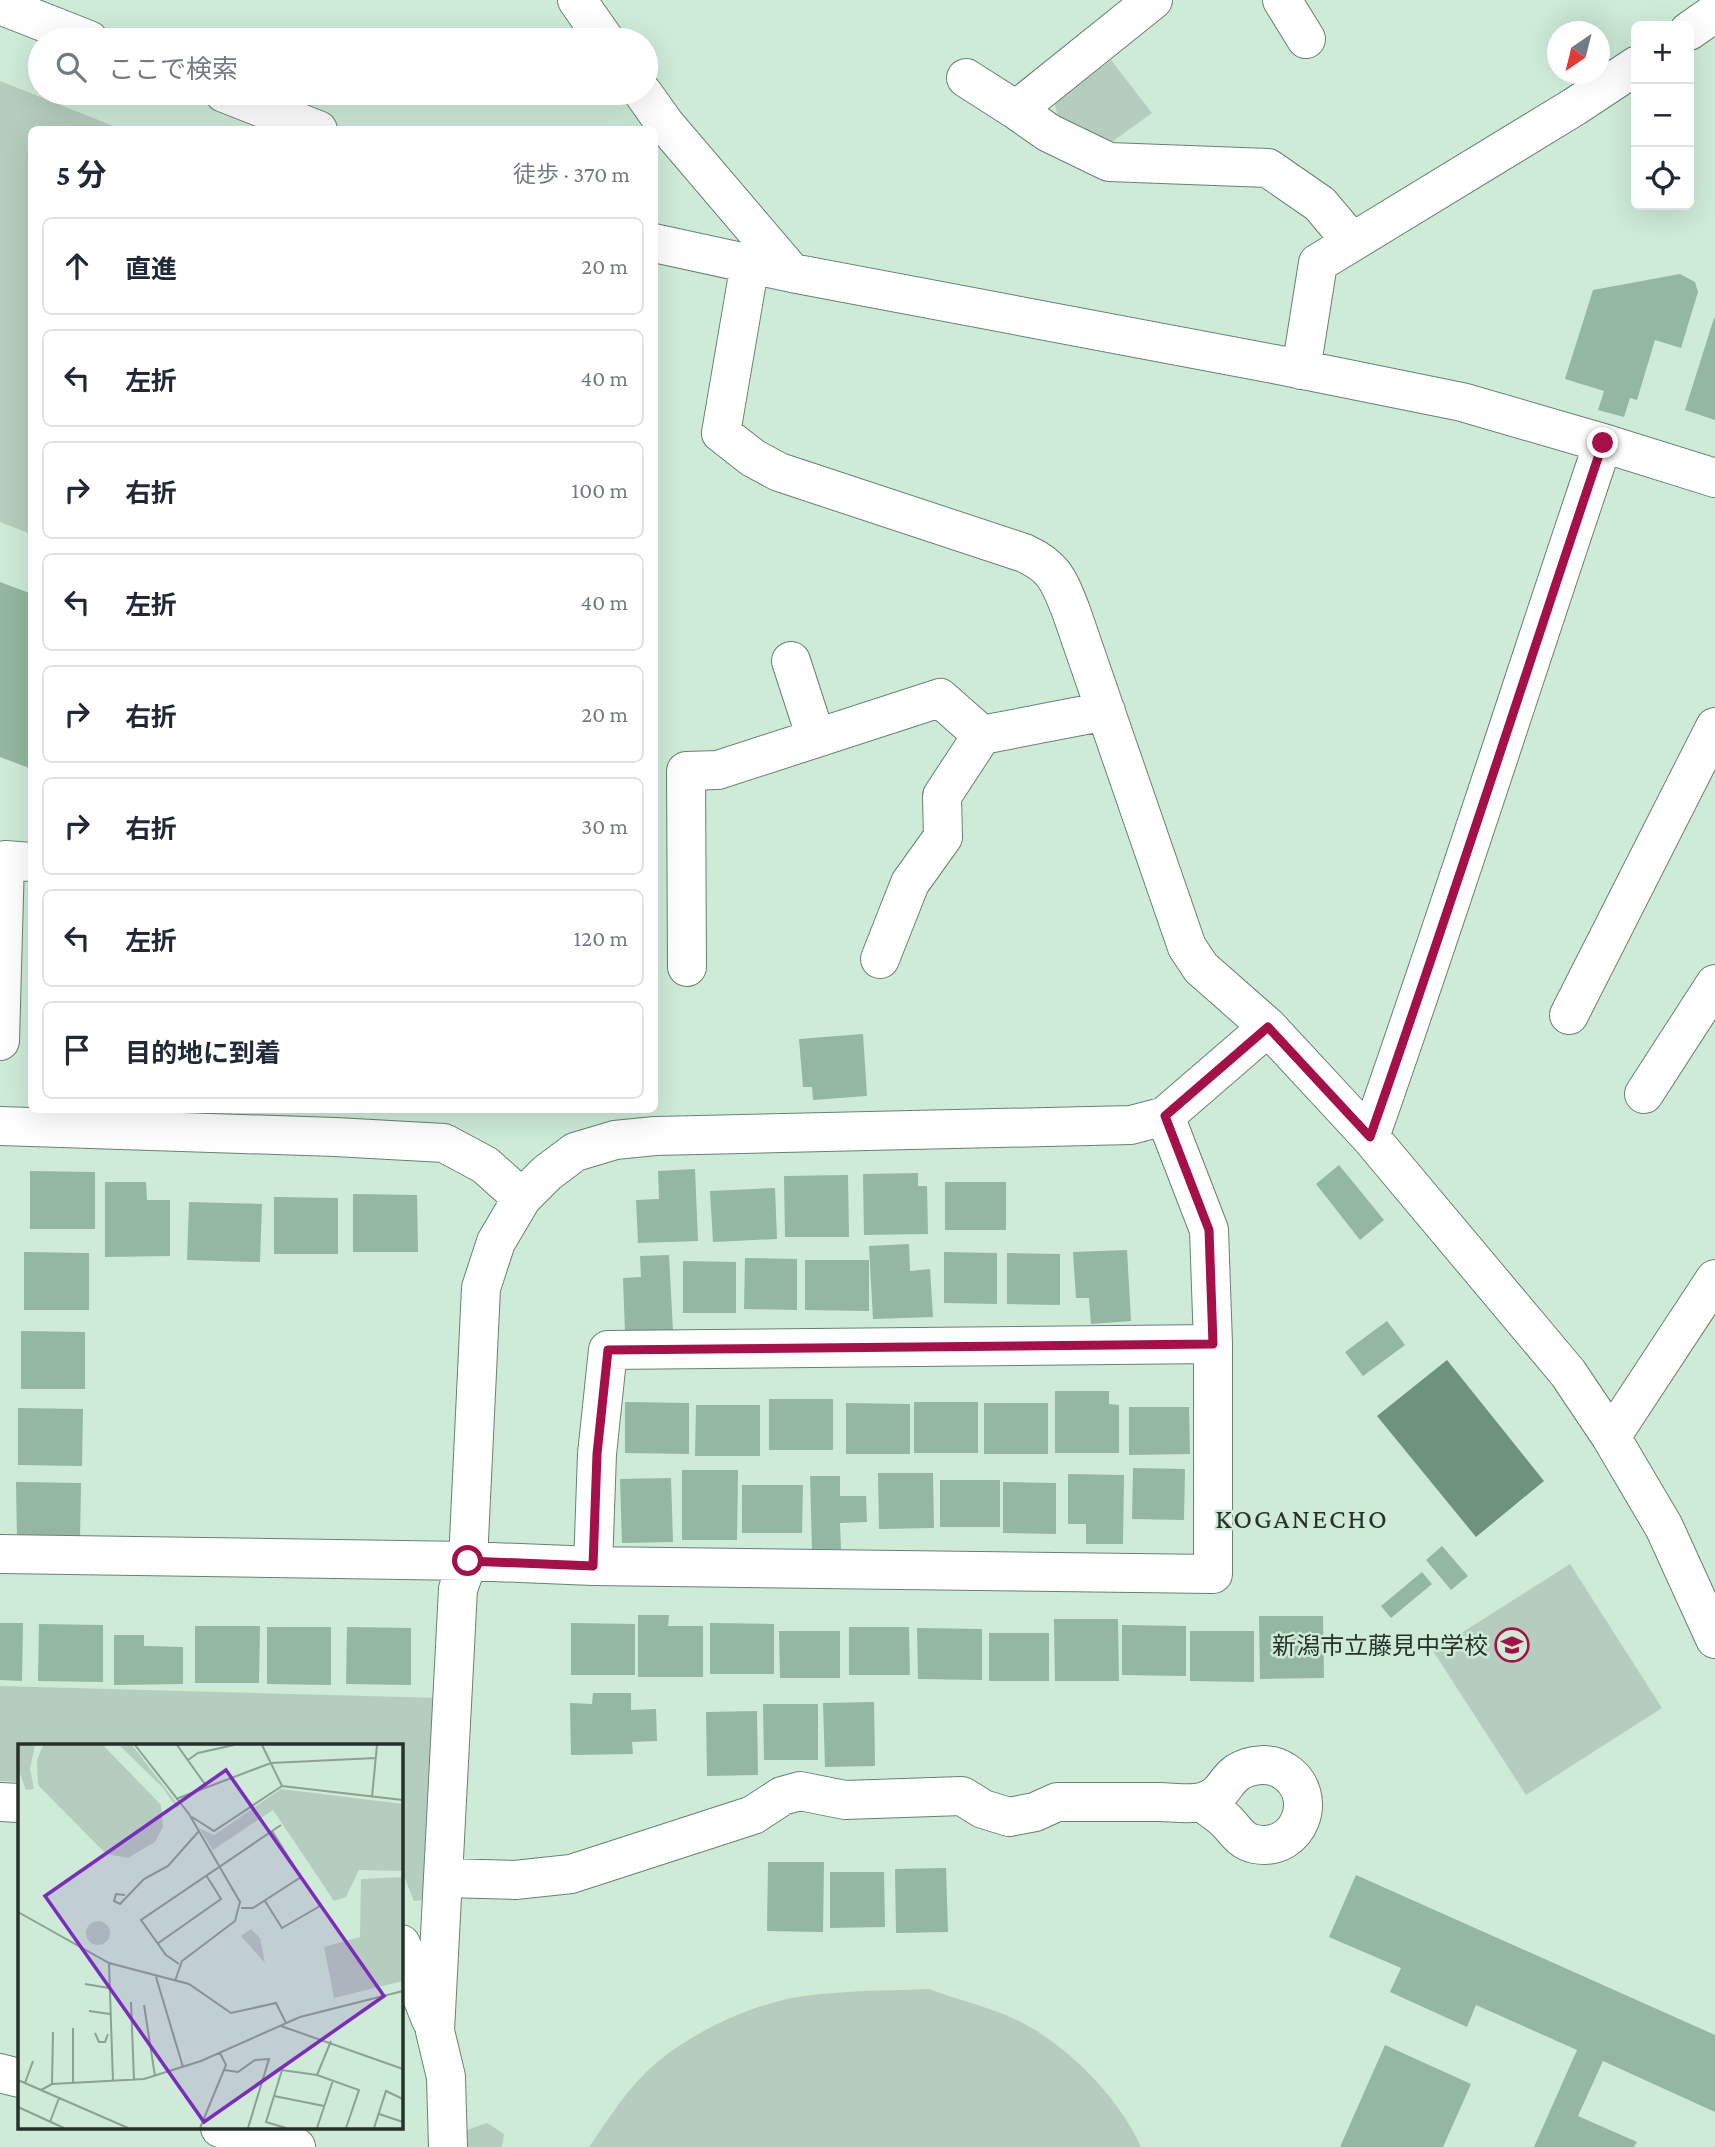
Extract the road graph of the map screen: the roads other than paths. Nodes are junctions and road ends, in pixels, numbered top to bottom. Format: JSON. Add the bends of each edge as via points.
{"nodes":[{"id":1,"x":577,"y":0,"type":"edge"},
{"id":2,"x":1153,"y":0,"type":"edge"},
{"id":3,"x":1282,"y":0,"type":"edge"},
{"id":4,"x":0,"y":5,"type":"edge"},
{"id":5,"x":1715,"y":13,"type":"edge"},
{"id":6,"x":58,"y":28,"type":"edge"},
{"id":7,"x":597,"y":28,"type":"edge"},
{"id":8,"x":1694,"y":28,"type":"edge"},
{"id":9,"x":1306,"y":39,"type":"dead end"},
{"id":10,"x":1631,"y":69,"type":"edge"},
{"id":11,"x":966,"y":78,"type":"dead end"},
{"id":12,"x":254,"y":105,"type":"edge"},
{"id":13,"x":652,"y":105,"type":"edge"},
{"id":14,"x":1016,"y":110,"type":"junction"},
{"id":15,"x":308,"y":126,"type":"edge"},
{"id":16,"x":1352,"y":242,"type":"junction"},
{"id":17,"x":658,"y":244,"type":"edge"},
{"id":18,"x":750,"y":263,"type":"junction"},
{"id":19,"x":792,"y":273,"type":"junction"},
{"id":20,"x":1301,"y":370,"type":"junction"},
{"id":21,"x":1603,"y":443,"type":"junction"},
{"id":22,"x":1715,"y":478,"type":"edge"},
{"id":23,"x":791,"y":662,"type":"dead end"},
{"id":24,"x":1106,"y":711,"type":"junction"},
{"id":25,"x":1715,"y":727,"type":"edge"},
{"id":26,"x":982,"y":735,"type":"junction"},
{"id":27,"x":816,"y":738,"type":"junction"},
{"id":28,"x":28,"y":862,"type":"edge"},
{"id":29,"x":880,"y":959,"type":"dead end"},
{"id":30,"x":687,"y":967,"type":"dead end"},
{"id":31,"x":1715,"y":984,"type":"edge"},
{"id":32,"x":1569,"y":1015,"type":"dead end"},
{"id":33,"x":1268,"y":1027,"type":"junction"},
{"id":34,"x":0,"y":1041,"type":"edge"},
{"id":35,"x":1644,"y":1094,"type":"dead end"},
{"id":36,"x":1165,"y":1116,"type":"junction"},
{"id":37,"x":335,"y":1123,"type":"edge"},
{"id":38,"x":0,"y":1126,"type":"edge"},
{"id":39,"x":1370,"y":1137,"type":"junction"},
{"id":40,"x":522,"y":1198,"type":"junction"},
{"id":41,"x":1715,"y":1279,"type":"edge"},
{"id":42,"x":1213,"y":1344,"type":"junction"},
{"id":43,"x":1611,"y":1437,"type":"junction"},
{"id":44,"x":0,"y":1554,"type":"edge"},
{"id":45,"x":468,"y":1561,"type":"junction"},
{"id":46,"x":593,"y":1566,"type":"junction"},
{"id":47,"x":1715,"y":1639,"type":"edge"},
{"id":48,"x":0,"y":1802,"type":"edge"},
{"id":49,"x":1201,"y":1802,"type":"dead end"},
{"id":50,"x":18,"y":1803,"type":"edge"},
{"id":51,"x":444,"y":1878,"type":"junction"},
{"id":52,"x":402,"y":1947,"type":"edge"},
{"id":53,"x":435,"y":2031,"type":"junction"},
{"id":54,"x":0,"y":2073,"type":"edge"},
{"id":55,"x":18,"y":2078,"type":"edge"},
{"id":56,"x":228,"y":2130,"type":"edge"},
{"id":57,"x":296,"y":2147,"type":"edge"},
{"id":58,"x":448,"y":2147,"type":"edge"}],
"edges":[{"from":1,"to":7,"type":"street"},
{"from":2,"to":14,"type":"street"},
{"from":3,"to":9,"type":"street"},
{"from":4,"to":6,"type":"street"},
{"from":5,"to":8,"type":"street"},
{"from":10,"to":16,"type":"street"},
{"from":11,"to":14,"type":"street"},
{"from":12,"to":15,"type":"street"},
{"from":13,"to":19,"type":"street"},
{"from":14,"to":16,"type":"street","via":[[1049,133],[1109,162],[1268,168],[1320,204]]},
{"from":16,"to":20,"type":"street","via":[[1318,263]]},
{"from":17,"to":18,"type":"street"},
{"from":18,"to":19,"type":"street"},
{"from":18,"to":24,"type":"street","via":[[720,433],[779,472],[1042,561],[1056,575]]},
{"from":19,"to":20,"type":"street"},
{"from":20,"to":21,"type":"street","via":[[1462,402]]},
{"from":21,"to":22,"type":"street"},
{"from":21,"to":39,"type":"street"},
{"from":23,"to":27,"type":"street"},
{"from":24,"to":26,"type":"street"},
{"from":24,"to":33,"type":"street","via":[[1188,947],[1201,968]]},
{"from":25,"to":32,"type":"street"},
{"from":26,"to":27,"type":"street","via":[[940,698]]},
{"from":26,"to":29,"type":"street","via":[[942,796],[943,837],[910,883]]},
{"from":27,"to":30,"type":"street","via":[[719,770],[686,771]]},
{"from":28,"to":34,"type":"street","via":[[5,860]]},
{"from":31,"to":35,"type":"street"},
{"from":33,"to":36,"type":"street"},
{"from":33,"to":39,"type":"street"},
{"from":36,"to":40,"type":"street","via":[[1131,1125],[615,1140],[575,1152]]},
{"from":36,"to":42,"type":"street","via":[[1209,1230]]},
{"from":37,"to":38,"type":"street"},
{"from":37,"to":40,"type":"street","via":[[444,1143],[485,1165]]},
{"from":39,"to":43,"type":"street","via":[[1568,1373]]},
{"from":40,"to":45,"type":"street","via":[[496,1242],[481,1288]]},
{"from":41,"to":43,"type":"street"},
{"from":42,"to":46,"type":"street","via":[[608,1350],[597,1454]]},
{"from":42,"to":46,"type":"street","via":[[1213,1574]]},
{"from":43,"to":47,"type":"street","via":[[1664,1527]]},
{"from":44,"to":45,"type":"street"},
{"from":45,"to":46,"type":"street"},
{"from":45,"to":51,"type":"street","via":[[458,1588]]},
{"from":48,"to":50,"type":"street"},
{"from":49,"to":51,"type":"street","via":[[1057,1802],[1009,1817],[962,1796],[845,1800],[800,1791],[782,1796],[753,1815],[570,1874],[515,1880]]},
{"from":51,"to":53,"type":"street"},
{"from":52,"to":53,"type":"street"},
{"from":53,"to":58,"type":"street","via":[[446,2077]]},
{"from":54,"to":55,"type":"street"},
{"from":56,"to":57,"type":"street"}]}
